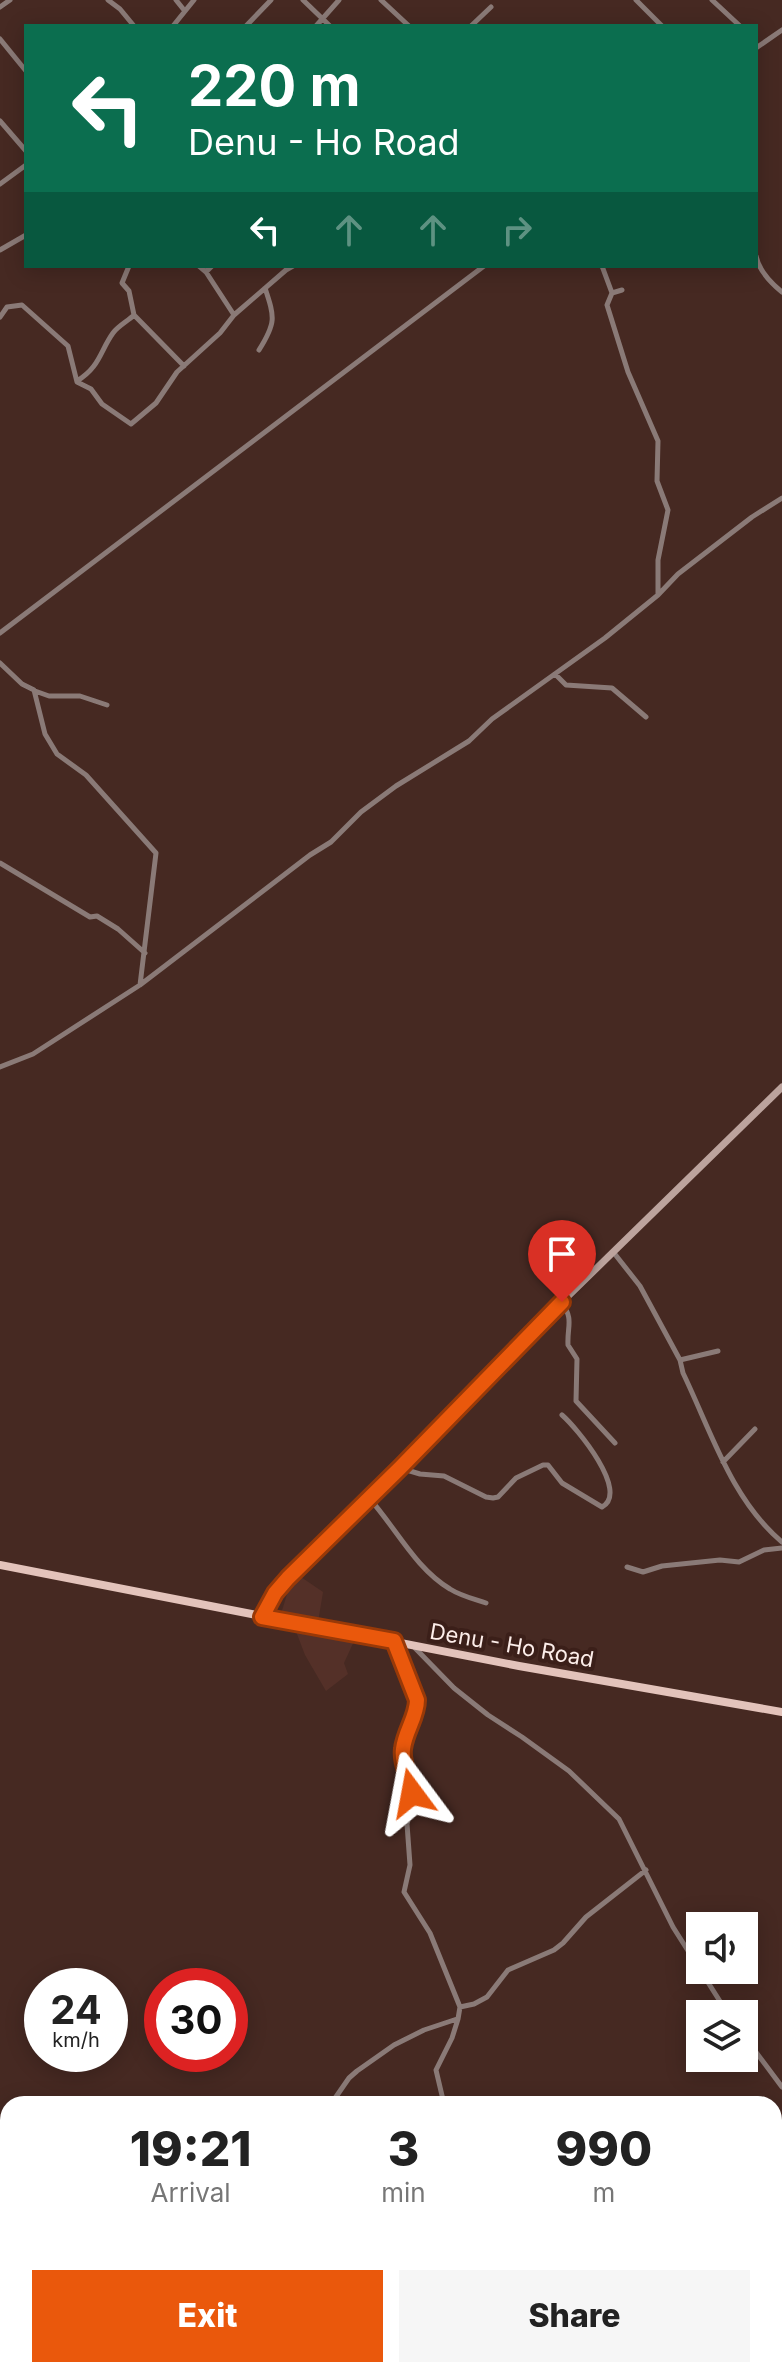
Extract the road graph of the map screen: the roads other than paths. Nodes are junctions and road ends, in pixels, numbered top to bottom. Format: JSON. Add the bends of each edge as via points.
{"nodes":[{"id":1,"x":10,"y":0,"type":"edge"},
{"id":2,"x":108,"y":0,"type":"edge"},
{"id":3,"x":176,"y":0,"type":"edge"},
{"id":4,"x":194,"y":0,"type":"edge"},
{"id":5,"x":271,"y":0,"type":"edge"},
{"id":6,"x":303,"y":0,"type":"edge"},
{"id":7,"x":339,"y":0,"type":"edge"},
{"id":8,"x":381,"y":0,"type":"edge"},
{"id":9,"x":636,"y":0,"type":"edge"},
{"id":10,"x":712,"y":0,"type":"edge"},
{"id":11,"x":0,"y":7,"type":"edge"},
{"id":12,"x":491,"y":7,"type":"dead end"},
{"id":13,"x":184,"y":10,"type":"junction"},
{"id":14,"x":321,"y":18,"type":"junction"},
{"id":15,"x":130,"y":24,"type":"edge"},
{"id":16,"x":174,"y":24,"type":"edge"},
{"id":17,"x":248,"y":24,"type":"edge"},
{"id":18,"x":317,"y":24,"type":"edge"},
{"id":19,"x":328,"y":24,"type":"edge"},
{"id":20,"x":407,"y":24,"type":"edge"},
{"id":21,"x":473,"y":24,"type":"edge"},
{"id":22,"x":660,"y":24,"type":"edge"},
{"id":23,"x":738,"y":24,"type":"edge"},
{"id":24,"x":782,"y":30,"type":"edge"},
{"id":25,"x":0,"y":39,"type":"edge"},
{"id":26,"x":758,"y":43,"type":"edge"},
{"id":27,"x":24,"y":69,"type":"edge"},
{"id":28,"x":0,"y":121,"type":"edge"},
{"id":29,"x":24,"y":149,"type":"edge"},
{"id":30,"x":24,"y":166,"type":"edge"},
{"id":31,"x":0,"y":184,"type":"edge"},
{"id":32,"x":24,"y":236,"type":"edge"},
{"id":33,"x":0,"y":250,"type":"edge"},
{"id":34,"x":758,"y":264,"type":"edge"},
{"id":35,"x":128,"y":268,"type":"edge"},
{"id":36,"x":201,"y":268,"type":"edge"},
{"id":37,"x":210,"y":268,"type":"edge"},
{"id":38,"x":290,"y":268,"type":"edge"},
{"id":39,"x":481,"y":268,"type":"edge"},
{"id":40,"x":603,"y":268,"type":"edge"},
{"id":41,"x":206,"y":272,"type":"junction"},
{"id":42,"x":265,"y":288,"type":"junction"},
{"id":43,"x":622,"y":290,"type":"dead end"},
{"id":44,"x":782,"y":292,"type":"edge"},
{"id":45,"x":612,"y":293,"type":"junction"},
{"id":46,"x":1,"y":314,"type":"edge"},
{"id":47,"x":134,"y":315,"type":"junction"},
{"id":48,"x":234,"y":315,"type":"junction"},
{"id":49,"x":259,"y":350,"type":"dead end"},
{"id":50,"x":184,"y":366,"type":"junction"},
{"id":51,"x":77,"y":382,"type":"junction"},
{"id":52,"x":782,"y":498,"type":"edge"},
{"id":53,"x":658,"y":595,"type":"junction"},
{"id":54,"x":0,"y":633,"type":"edge"},
{"id":55,"x":0,"y":663,"type":"edge"},
{"id":56,"x":555,"y":674,"type":"junction"},
{"id":57,"x":34,"y":690,"type":"junction"},
{"id":58,"x":107,"y":705,"type":"dead end"},
{"id":59,"x":646,"y":717,"type":"dead end"},
{"id":60,"x":0,"y":863,"type":"edge"},
{"id":61,"x":145,"y":953,"type":"junction"},
{"id":62,"x":140,"y":985,"type":"junction"},
{"id":63,"x":0,"y":1067,"type":"edge"},
{"id":64,"x":782,"y":1087,"type":"edge"},
{"id":65,"x":614,"y":1253,"type":"junction"},
{"id":66,"x":562,"y":1302,"type":"junction"},
{"id":67,"x":718,"y":1351,"type":"dead end"},
{"id":68,"x":680,"y":1360,"type":"junction"},
{"id":69,"x":562,"y":1415,"type":"dead end"},
{"id":70,"x":755,"y":1429,"type":"dead end"},
{"id":71,"x":615,"y":1443,"type":"dead end"},
{"id":72,"x":723,"y":1462,"type":"junction"},
{"id":73,"x":400,"y":1468,"type":"junction"},
{"id":74,"x":369,"y":1498,"type":"junction"},
{"id":75,"x":782,"y":1542,"type":"edge"},
{"id":76,"x":782,"y":1548,"type":"edge"},
{"id":77,"x":0,"y":1565,"type":"edge"},
{"id":78,"x":627,"y":1567,"type":"dead end"},
{"id":79,"x":486,"y":1603,"type":"dead end"},
{"id":80,"x":262,"y":1617,"type":"junction"},
{"id":81,"x":394,"y":1641,"type":"junction"},
{"id":82,"x":413,"y":1645,"type":"junction"},
{"id":83,"x":782,"y":1712,"type":"edge"},
{"id":84,"x":646,"y":1870,"type":"junction"},
{"id":85,"x":719,"y":2000,"type":"edge"},
{"id":86,"x":460,"y":2007,"type":"junction"},
{"id":87,"x":458,"y":2019,"type":"junction"},
{"id":88,"x":758,"y":2055,"type":"edge"},
{"id":89,"x":782,"y":2087,"type":"edge"},
{"id":90,"x":337,"y":2096,"type":"edge"},
{"id":91,"x":442,"y":2096,"type":"edge"}],
"edges":[{"from":1,"to":11,"type":"street"},
{"from":2,"to":15,"type":"street"},
{"from":3,"to":13,"type":"street"},
{"from":4,"to":13,"type":"street"},
{"from":5,"to":17,"type":"street"},
{"from":6,"to":14,"type":"street"},
{"from":7,"to":14,"type":"street"},
{"from":8,"to":20,"type":"street"},
{"from":9,"to":22,"type":"street"},
{"from":10,"to":23,"type":"street"},
{"from":12,"to":21,"type":"street"},
{"from":13,"to":16,"type":"street"},
{"from":14,"to":18,"type":"street"},
{"from":14,"to":19,"type":"street"},
{"from":24,"to":26,"type":"street"},
{"from":25,"to":27,"type":"street"},
{"from":28,"to":29,"type":"street"},
{"from":30,"to":31,"type":"street"},
{"from":32,"to":33,"type":"street"},
{"from":34,"to":44,"type":"street"},
{"from":35,"to":47,"type":"street","via":[[122,283]]},
{"from":36,"to":41,"type":"street"},
{"from":37,"to":41,"type":"street"},
{"from":38,"to":42,"type":"street"},
{"from":39,"to":54,"type":"street"},
{"from":40,"to":45,"type":"street"},
{"from":41,"to":48,"type":"street"},
{"from":42,"to":48,"type":"street"},
{"from":42,"to":49,"type":"street","via":[[272,328]]},
{"from":43,"to":45,"type":"street"},
{"from":45,"to":53,"type":"street","via":[[607,305],[611,318],[658,441],[657,481],[668,510],[658,560]]},
{"from":46,"to":51,"type":"street","via":[[7,307],[22,305],[68,346]]},
{"from":47,"to":50,"type":"street"},
{"from":47,"to":51,"type":"street","via":[[113,332],[88,375]]},
{"from":48,"to":50,"type":"street"},
{"from":50,"to":51,"type":"street","via":[[156,403],[131,424]]},
{"from":52,"to":53,"type":"street","via":[[678,574]]},
{"from":53,"to":56,"type":"street"},
{"from":55,"to":57,"type":"street"},
{"from":56,"to":59,"type":"street","via":[[566,685],[612,688]]},
{"from":56,"to":62,"type":"street","via":[[469,741],[384,795],[331,842]]},
{"from":57,"to":58,"type":"street"},
{"from":57,"to":61,"type":"street","via":[[45,734],[57,754],[86,775],[156,853]]},
{"from":60,"to":61,"type":"street","via":[[118,929]]},
{"from":61,"to":62,"type":"street"},
{"from":62,"to":63,"type":"street","via":[[33,1054]]},
{"from":64,"to":65,"type":"street"},
{"from":65,"to":66,"type":"street"},
{"from":65,"to":68,"type":"street","via":[[640,1286]]},
{"from":66,"to":71,"type":"street","via":[[571,1322],[568,1345],[577,1359],[576,1401]]},
{"from":66,"to":73,"type":"street"},
{"from":67,"to":68,"type":"street"},
{"from":68,"to":72,"type":"street"},
{"from":69,"to":73,"type":"street","via":[[602,1466],[611,1495],[606,1506],[562,1483],[548,1465],[516,1478],[493,1498],[444,1476]]},
{"from":70,"to":72,"type":"street"},
{"from":72,"to":75,"type":"street","via":[[762,1524]]},
{"from":73,"to":74,"type":"street"},
{"from":74,"to":79,"type":"street","via":[[444,1585]]},
{"from":74,"to":80,"type":"street","via":[[288,1578]]},
{"from":76,"to":78,"type":"street","via":[[739,1562],[643,1572]]},
{"from":77,"to":80,"type":"main road","name":"Denu - Ho Road"},
{"from":80,"to":81,"type":"main road","name":"Denu - Ho Road"},
{"from":81,"to":82,"type":"main road","name":"Denu - Ho Road"},
{"from":81,"to":86,"type":"street","via":[[417,1700],[402,1756],[412,1793],[404,1892],[430,1933]]},
{"from":82,"to":83,"type":"main road","name":"Denu - Ho Road"},
{"from":82,"to":84,"type":"street","via":[[454,1688],[607,1805]]},
{"from":84,"to":85,"type":"street","via":[[673,1927]]},
{"from":84,"to":86,"type":"street","via":[[554,1950],[508,1970],[487,1997]]},
{"from":86,"to":87,"type":"street"},
{"from":87,"to":90,"type":"street","via":[[394,2045],[349,2078]]},
{"from":87,"to":91,"type":"street","via":[[436,2070]]},
{"from":88,"to":89,"type":"street"}]}
